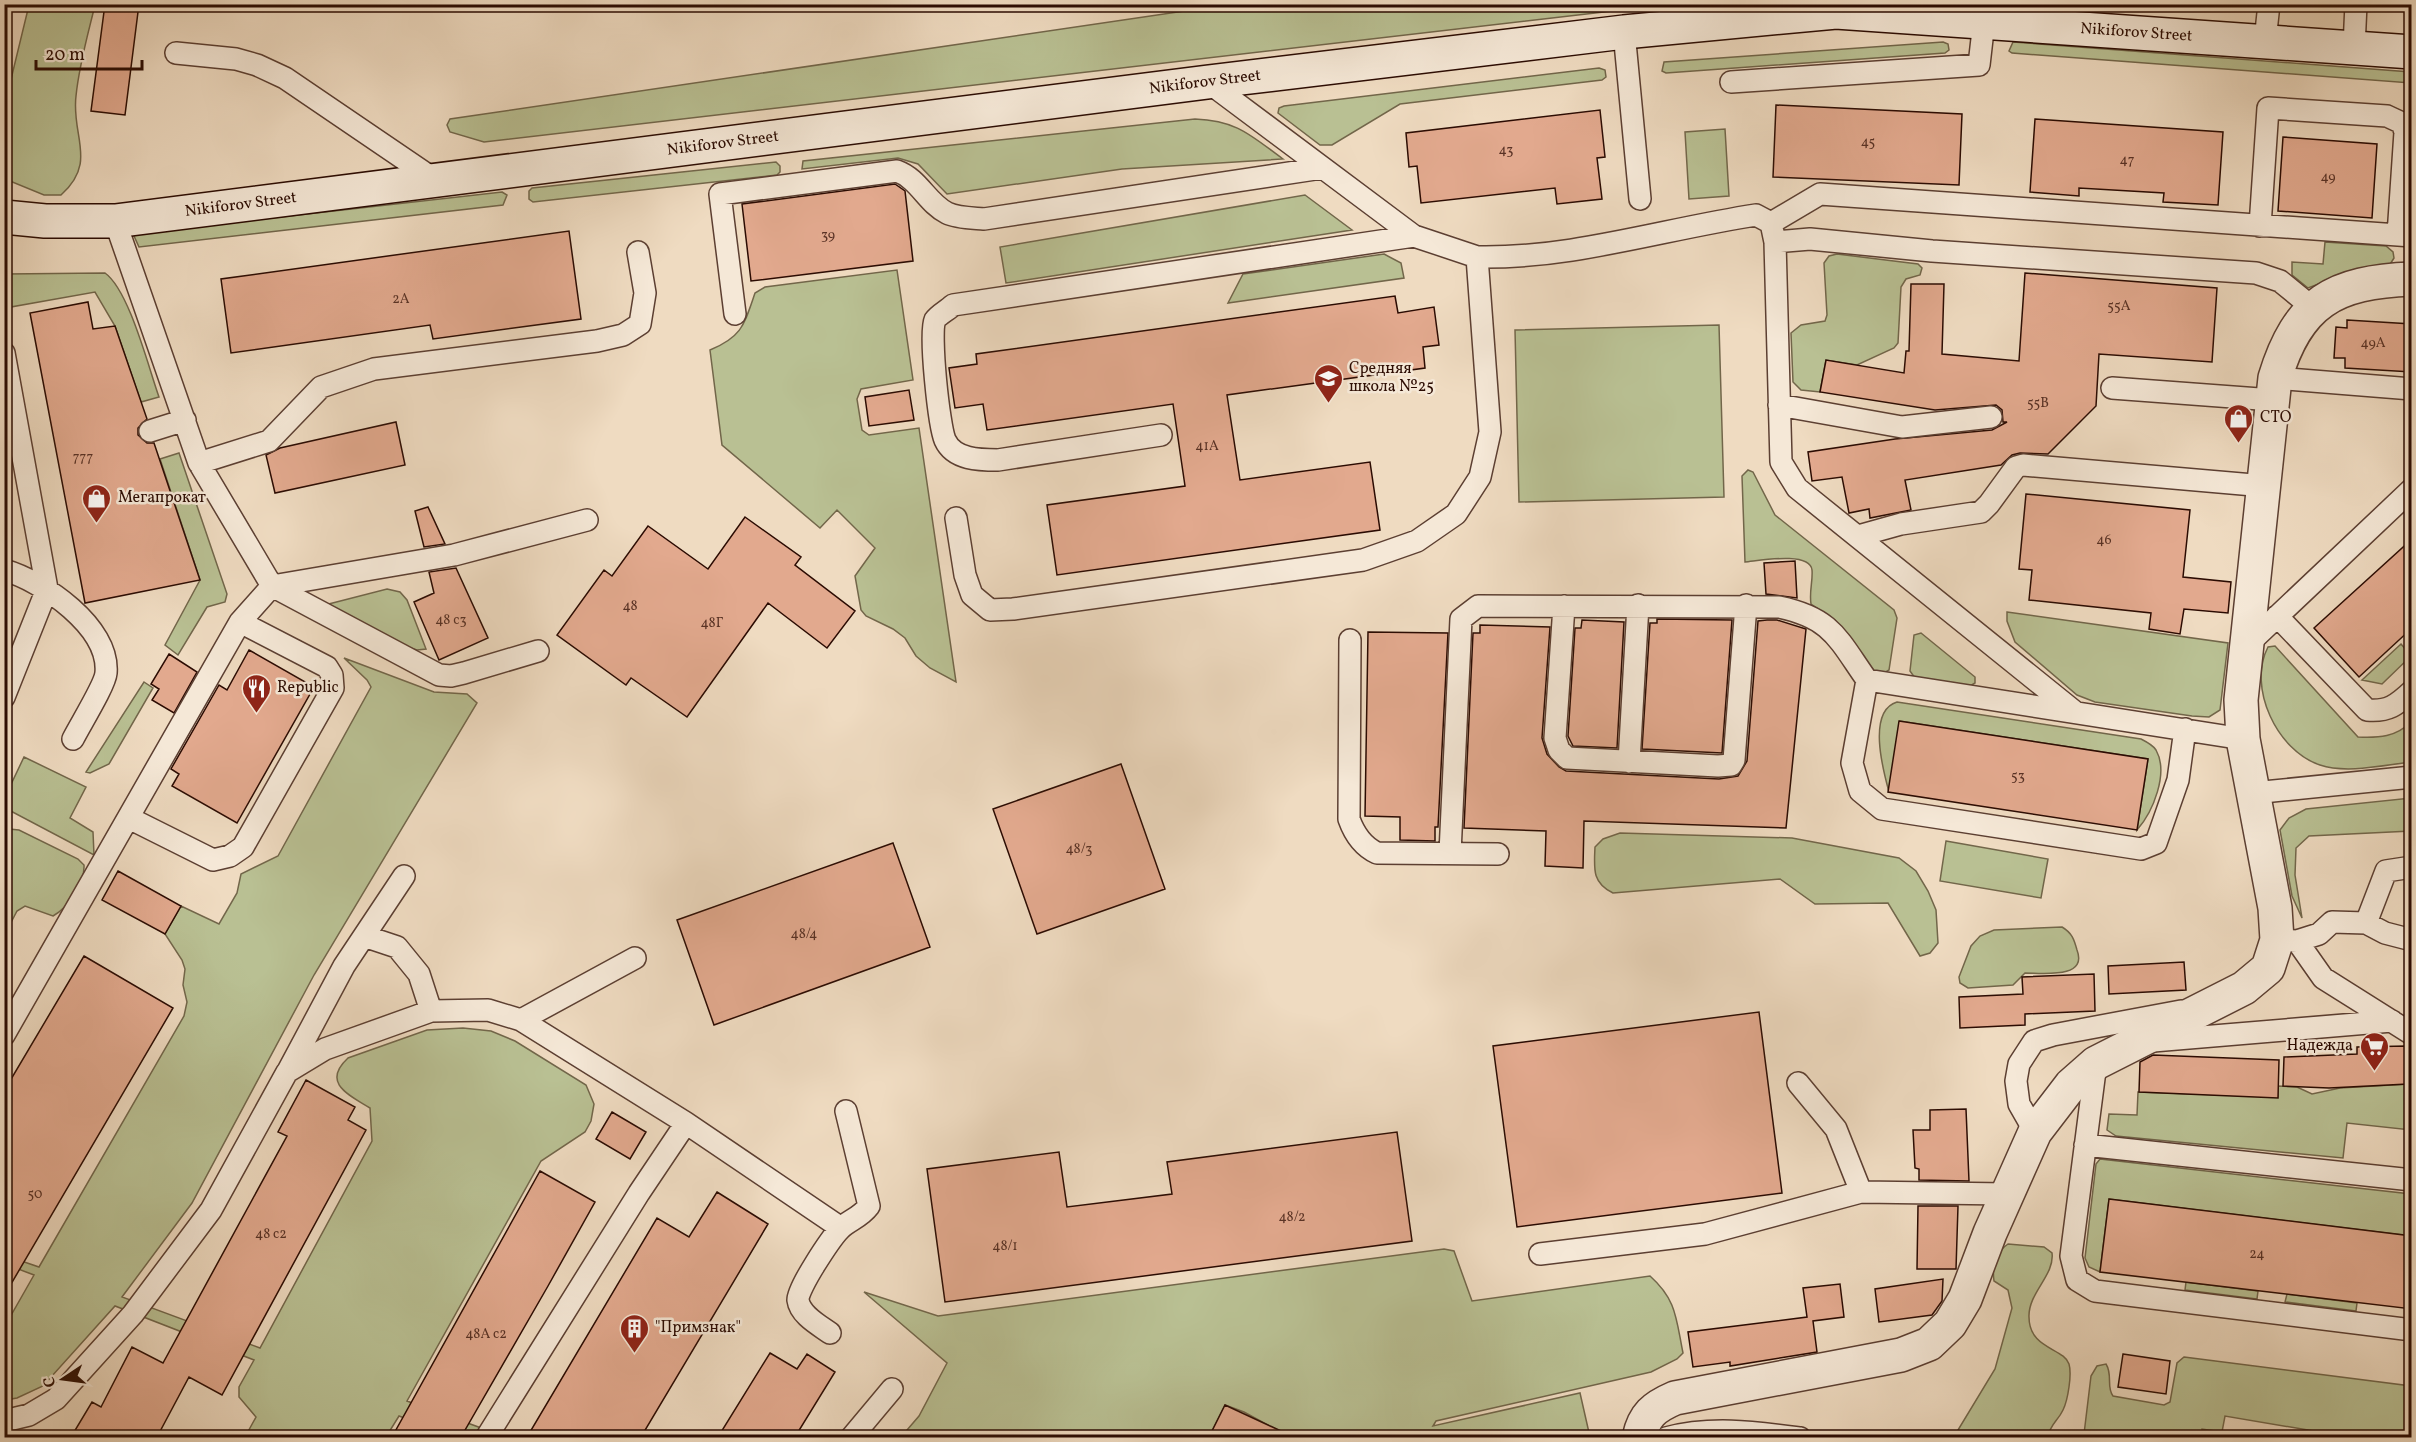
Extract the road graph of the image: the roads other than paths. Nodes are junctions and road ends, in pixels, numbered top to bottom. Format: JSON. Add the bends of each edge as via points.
{"nodes":[{"id":1,"x":2269,"y":4,"type":"edge"},
{"id":2,"x":2356,"y":4,"type":"edge"},
{"id":3,"x":1985,"y":12,"type":"edge"},
{"id":4,"x":1624,"y":32,"type":"junction"},
{"id":5,"x":2265,"y":41,"type":"junction"},
{"id":6,"x":2354,"y":47,"type":"junction"},
{"id":7,"x":2412,"y":52,"type":"edge"},
{"id":8,"x":176,"y":54,"type":"dead end"},
{"id":9,"x":1208,"y":82,"type":"junction"},
{"id":10,"x":1731,"y":82,"type":"dead end"},
{"id":11,"x":1322,"y":168,"type":"junction"},
{"id":12,"x":435,"y":180,"type":"junction"},
{"id":13,"x":1640,"y":198,"type":"dead end"},
{"id":14,"x":4,"y":217,"type":"edge"},
{"id":15,"x":115,"y":221,"type":"junction"},
{"id":16,"x":2260,"y":225,"type":"junction"},
{"id":17,"x":1773,"y":232,"type":"junction"},
{"id":18,"x":1414,"y":236,"type":"junction"},
{"id":19,"x":2405,"y":236,"type":"edge"},
{"id":20,"x":638,"y":252,"type":"dead end"},
{"id":21,"x":1477,"y":257,"type":"junction"},
{"id":22,"x":2412,"y":279,"type":"edge"},
{"id":23,"x":2313,"y":308,"type":"junction"},
{"id":24,"x":735,"y":314,"type":"dead end"},
{"id":25,"x":4,"y":353,"type":"edge"},
{"id":26,"x":2112,"y":388,"type":"dead end"},
{"id":27,"x":2274,"y":389,"type":"junction"},
{"id":28,"x":2412,"y":389,"type":"edge"},
{"id":29,"x":1779,"y":405,"type":"junction"},
{"id":30,"x":1991,"y":417,"type":"dead end"},
{"id":31,"x":185,"y":420,"type":"junction"},
{"id":32,"x":150,"y":431,"type":"dead end"},
{"id":33,"x":1161,"y":435,"type":"dead end"},
{"id":34,"x":200,"y":463,"type":"junction"},
{"id":35,"x":2265,"y":486,"type":"junction"},
{"id":36,"x":2412,"y":489,"type":"edge"},
{"id":37,"x":956,"y":518,"type":"dead end"},
{"id":38,"x":587,"y":520,"type":"dead end"},
{"id":39,"x":1858,"y":536,"type":"junction"},
{"id":40,"x":4,"y":570,"type":"edge"},
{"id":41,"x":272,"y":586,"type":"junction"},
{"id":42,"x":47,"y":589,"type":"junction"},
{"id":43,"x":1746,"y":604,"type":"junction"},
{"id":44,"x":1638,"y":605,"type":"junction"},
{"id":45,"x":1564,"y":606,"type":"junction"},
{"id":46,"x":2277,"y":616,"type":"junction"},
{"id":47,"x":240,"y":622,"type":"junction"},
{"id":48,"x":1350,"y":640,"type":"dead end"},
{"id":49,"x":2247,"y":645,"type":"junction"},
{"id":50,"x":538,"y":651,"type":"dead end"},
{"id":51,"x":1867,"y":680,"type":"junction"},
{"id":52,"x":2412,"y":691,"type":"edge"},
{"id":53,"x":4,"y":697,"type":"edge"},
{"id":54,"x":2076,"y":712,"type":"junction"},
{"id":55,"x":2185,"y":729,"type":"junction"},
{"id":56,"x":73,"y":739,"type":"dead end"},
{"id":57,"x":2243,"y":739,"type":"junction"},
{"id":58,"x":1629,"y":762,"type":"junction"},
{"id":59,"x":2412,"y":777,"type":"edge"},
{"id":60,"x":2253,"y":793,"type":"junction"},
{"id":61,"x":129,"y":818,"type":"junction"},
{"id":62,"x":1450,"y":853,"type":"junction"},
{"id":63,"x":1498,"y":854,"type":"dead end"},
{"id":64,"x":2412,"y":867,"type":"edge"},
{"id":65,"x":404,"y":876,"type":"dead end"},
{"id":66,"x":2366,"y":923,"type":"junction"},
{"id":67,"x":364,"y":936,"type":"junction"},
{"id":68,"x":2287,"y":940,"type":"junction"},
{"id":69,"x":2412,"y":940,"type":"edge"},
{"id":70,"x":635,"y":958,"type":"dead end"},
{"id":71,"x":2214,"y":1004,"type":"junction"},
{"id":72,"x":431,"y":1011,"type":"junction"},
{"id":73,"x":521,"y":1020,"type":"junction"},
{"id":74,"x":2391,"y":1021,"type":"junction"},
{"id":75,"x":2412,"y":1034,"type":"edge"},
{"id":76,"x":4,"y":1035,"type":"edge"},
{"id":77,"x":2140,"y":1042,"type":"junction"},
{"id":78,"x":2096,"y":1063,"type":"junction"},
{"id":79,"x":287,"y":1072,"type":"junction"},
{"id":80,"x":1798,"y":1083,"type":"dead end"},
{"id":81,"x":846,"y":1111,"type":"dead end"},
{"id":82,"x":686,"y":1123,"type":"junction"},
{"id":83,"x":2035,"y":1132,"type":"junction"},
{"id":84,"x":2085,"y":1146,"type":"junction"},
{"id":85,"x":2412,"y":1180,"type":"edge"},
{"id":86,"x":1861,"y":1192,"type":"junction"},
{"id":87,"x":2007,"y":1194,"type":"junction"},
{"id":88,"x":841,"y":1228,"type":"junction"},
{"id":89,"x":1540,"y":1254,"type":"dead end"},
{"id":90,"x":2412,"y":1330,"type":"edge"},
{"id":91,"x":830,"y":1333,"type":"dead end"},
{"id":92,"x":892,"y":1389,"type":"dead end"},
{"id":93,"x":4,"y":1421,"type":"edge"},
{"id":94,"x":486,"y":1437,"type":"edge"},
{"id":95,"x":851,"y":1437,"type":"edge"},
{"id":96,"x":1639,"y":1437,"type":"edge"},
{"id":97,"x":1666,"y":1437,"type":"edge"},
{"id":98,"x":1800,"y":1437,"type":"edge"}],
"edges":[{"from":1,"to":5,"type":"lane"},
{"from":2,"to":6,"type":"lane"},
{"from":3,"to":4,"type":"main road","name":"Nikiforov Street","via":[[1836,12]]},
{"from":3,"to":5,"type":"main road","name":"Nikiforov Street"},
{"from":3,"to":10,"type":"lane","via":[[1979,66]]},
{"from":4,"to":9,"type":"main road","name":"Nikiforov Street"},
{"from":4,"to":13,"type":"lane"},
{"from":5,"to":6,"type":"main road","name":"Nikiforov Street"},
{"from":6,"to":7,"type":"main road","name":"Nikiforov Street"},
{"from":8,"to":12,"type":"lane","via":[[257,64],[285,78]]},
{"from":9,"to":11,"type":"lane"},
{"from":9,"to":12,"type":"main road","name":"Nikiforov Street"},
{"from":11,"to":18,"type":"lane"},
{"from":11,"to":24,"type":"lane","via":[[984,219],[948,214],[908,175],[897,171],[720,194]]},
{"from":12,"to":15,"type":"main road","name":"Nikiforov Street"},
{"from":14,"to":15,"type":"main road","name":"Nikiforov Street"},
{"from":15,"to":31,"type":"lane"},
{"from":16,"to":17,"type":"lane","via":[[1820,194]]},
{"from":16,"to":19,"type":"lane"},
{"from":16,"to":19,"type":"lane","via":[[2268,108],[2387,116],[2402,123],[2405,132]]},
{"from":17,"to":21,"type":"lane","via":[[1756,215],[1645,238],[1506,257]]},
{"from":17,"to":23,"type":"lane","via":[[1932,251],[2256,273],[2280,280]]},
{"from":17,"to":29,"type":"lane"},
{"from":18,"to":21,"type":"lane"},
{"from":18,"to":33,"type":"lane","via":[[953,305],[935,320],[931,341],[945,440],[959,454],[977,460],[998,460]]},
{"from":20,"to":34,"type":"lane","via":[[645,302],[640,324],[623,335],[374,369],[338,379],[321,387],[269,441]]},
{"from":21,"to":37,"type":"lane","via":[[1490,432],[1480,477],[1456,514],[1417,541],[1363,560],[990,609],[972,595]]},
{"from":22,"to":23,"type":"main road","via":[[2367,282],[2344,289]]},
{"from":23,"to":27,"type":"main road","via":[[2296,326],[2283,354]]},
{"from":25,"to":42,"type":"lane"},
{"from":26,"to":27,"type":"lane"},
{"from":27,"to":28,"type":"lane"},
{"from":27,"to":35,"type":"main road"},
{"from":29,"to":30,"type":"lane","via":[[1902,427]]},
{"from":29,"to":39,"type":"lane","via":[[1781,462],[1797,488]]},
{"from":31,"to":32,"type":"lane"},
{"from":31,"to":34,"type":"lane"},
{"from":34,"to":41,"type":"lane"},
{"from":35,"to":39,"type":"lane","via":[[2023,465],[2016,467],[1981,512],[1901,524]]},
{"from":35,"to":49,"type":"main road"},
{"from":36,"to":46,"type":"lane"},
{"from":38,"to":41,"type":"lane","via":[[454,555]]},
{"from":39,"to":54,"type":"lane"},
{"from":40,"to":42,"type":"lane"},
{"from":41,"to":47,"type":"lane"},
{"from":41,"to":50,"type":"lane","via":[[439,675],[464,673]]},
{"from":42,"to":53,"type":"lane"},
{"from":42,"to":56,"type":"lane","via":[[82,619],[100,641],[105,656],[106,675]]},
{"from":43,"to":44,"type":"lane"},
{"from":43,"to":51,"type":"lane","via":[[1802,612],[1831,628]]},
{"from":43,"to":58,"type":"lane","via":[[1736,749],[1731,765]]},
{"from":44,"to":45,"type":"lane"},
{"from":44,"to":58,"type":"lane"},
{"from":45,"to":58,"type":"lane","via":[[1555,738],[1559,750],[1567,758]]},
{"from":45,"to":62,"type":"lane","via":[[1478,606],[1461,619]]},
{"from":46,"to":49,"type":"lane"},
{"from":46,"to":52,"type":"lane","via":[[2367,710],[2382,711],[2396,706]]},
{"from":47,"to":61,"type":"lane"},
{"from":47,"to":61,"type":"lane","via":[[327,667],[333,688],[249,837],[237,851],[213,860]]},
{"from":48,"to":62,"type":"lane","via":[[1349,819],[1354,833],[1377,853]]},
{"from":49,"to":57,"type":"main road","via":[[2241,700]]},
{"from":51,"to":54,"type":"lane"},
{"from":51,"to":55,"type":"lane","via":[[1852,763],[1860,791],[1882,809],[2126,848],[2141,849],[2156,843],[2178,780]]},
{"from":54,"to":55,"type":"lane"},
{"from":55,"to":57,"type":"lane"},
{"from":57,"to":60,"type":"main road"},
{"from":59,"to":60,"type":"lane"},
{"from":60,"to":68,"type":"main road","via":[[2275,908]]},
{"from":61,"to":76,"type":"lane"},
{"from":62,"to":63,"type":"lane"},
{"from":64,"to":66,"type":"lane","via":[[2386,871]]},
{"from":65,"to":67,"type":"lane"},
{"from":66,"to":68,"type":"lane","via":[[2332,922],[2319,934]]},
{"from":66,"to":69,"type":"lane"},
{"from":67,"to":72,"type":"lane","via":[[397,947],[419,974]]},
{"from":67,"to":79,"type":"lane"},
{"from":68,"to":71,"type":"main road","via":[[2268,968],[2244,988]]},
{"from":68,"to":74,"type":"lane","via":[[2324,978]]},
{"from":70,"to":73,"type":"lane"},
{"from":71,"to":77,"type":"main road"},
{"from":71,"to":83,"type":"lane","via":[[2034,1041],[2019,1064],[2016,1081],[2019,1104]]},
{"from":72,"to":73,"type":"lane","via":[[488,1010]]},
{"from":72,"to":79,"type":"lane","via":[[325,1048]]},
{"from":73,"to":82,"type":"lane"},
{"from":74,"to":75,"type":"lane"},
{"from":74,"to":77,"type":"lane"},
{"from":77,"to":78,"type":"main road"},
{"from":78,"to":83,"type":"main road","via":[[2071,1084]]},
{"from":78,"to":84,"type":"lane"},
{"from":79,"to":93,"type":"lane","via":[[211,1210],[133,1314],[56,1399],[30,1415]]},
{"from":80,"to":86,"type":"lane","via":[[1836,1129]]},
{"from":81,"to":88,"type":"lane","via":[[869,1206],[860,1218]]},
{"from":82,"to":88,"type":"lane"},
{"from":82,"to":94,"type":"lane"},
{"from":83,"to":87,"type":"main road"},
{"from":84,"to":85,"type":"lane"},
{"from":84,"to":90,"type":"lane","via":[[2071,1256],[2077,1280],[2095,1291]]},
{"from":86,"to":87,"type":"lane"},
{"from":86,"to":89,"type":"lane","via":[[1705,1234]]},
{"from":87,"to":96,"type":"main road","via":[[1965,1299],[1950,1324],[1929,1344],[1901,1355],[1675,1398],[1655,1406],[1642,1423]]},
{"from":88,"to":91,"type":"lane","via":[[802,1286],[798,1300],[803,1313]]},
{"from":92,"to":95,"type":"lane"},
{"from":97,"to":98,"type":"lane","via":[[1733,1430]]}]}
